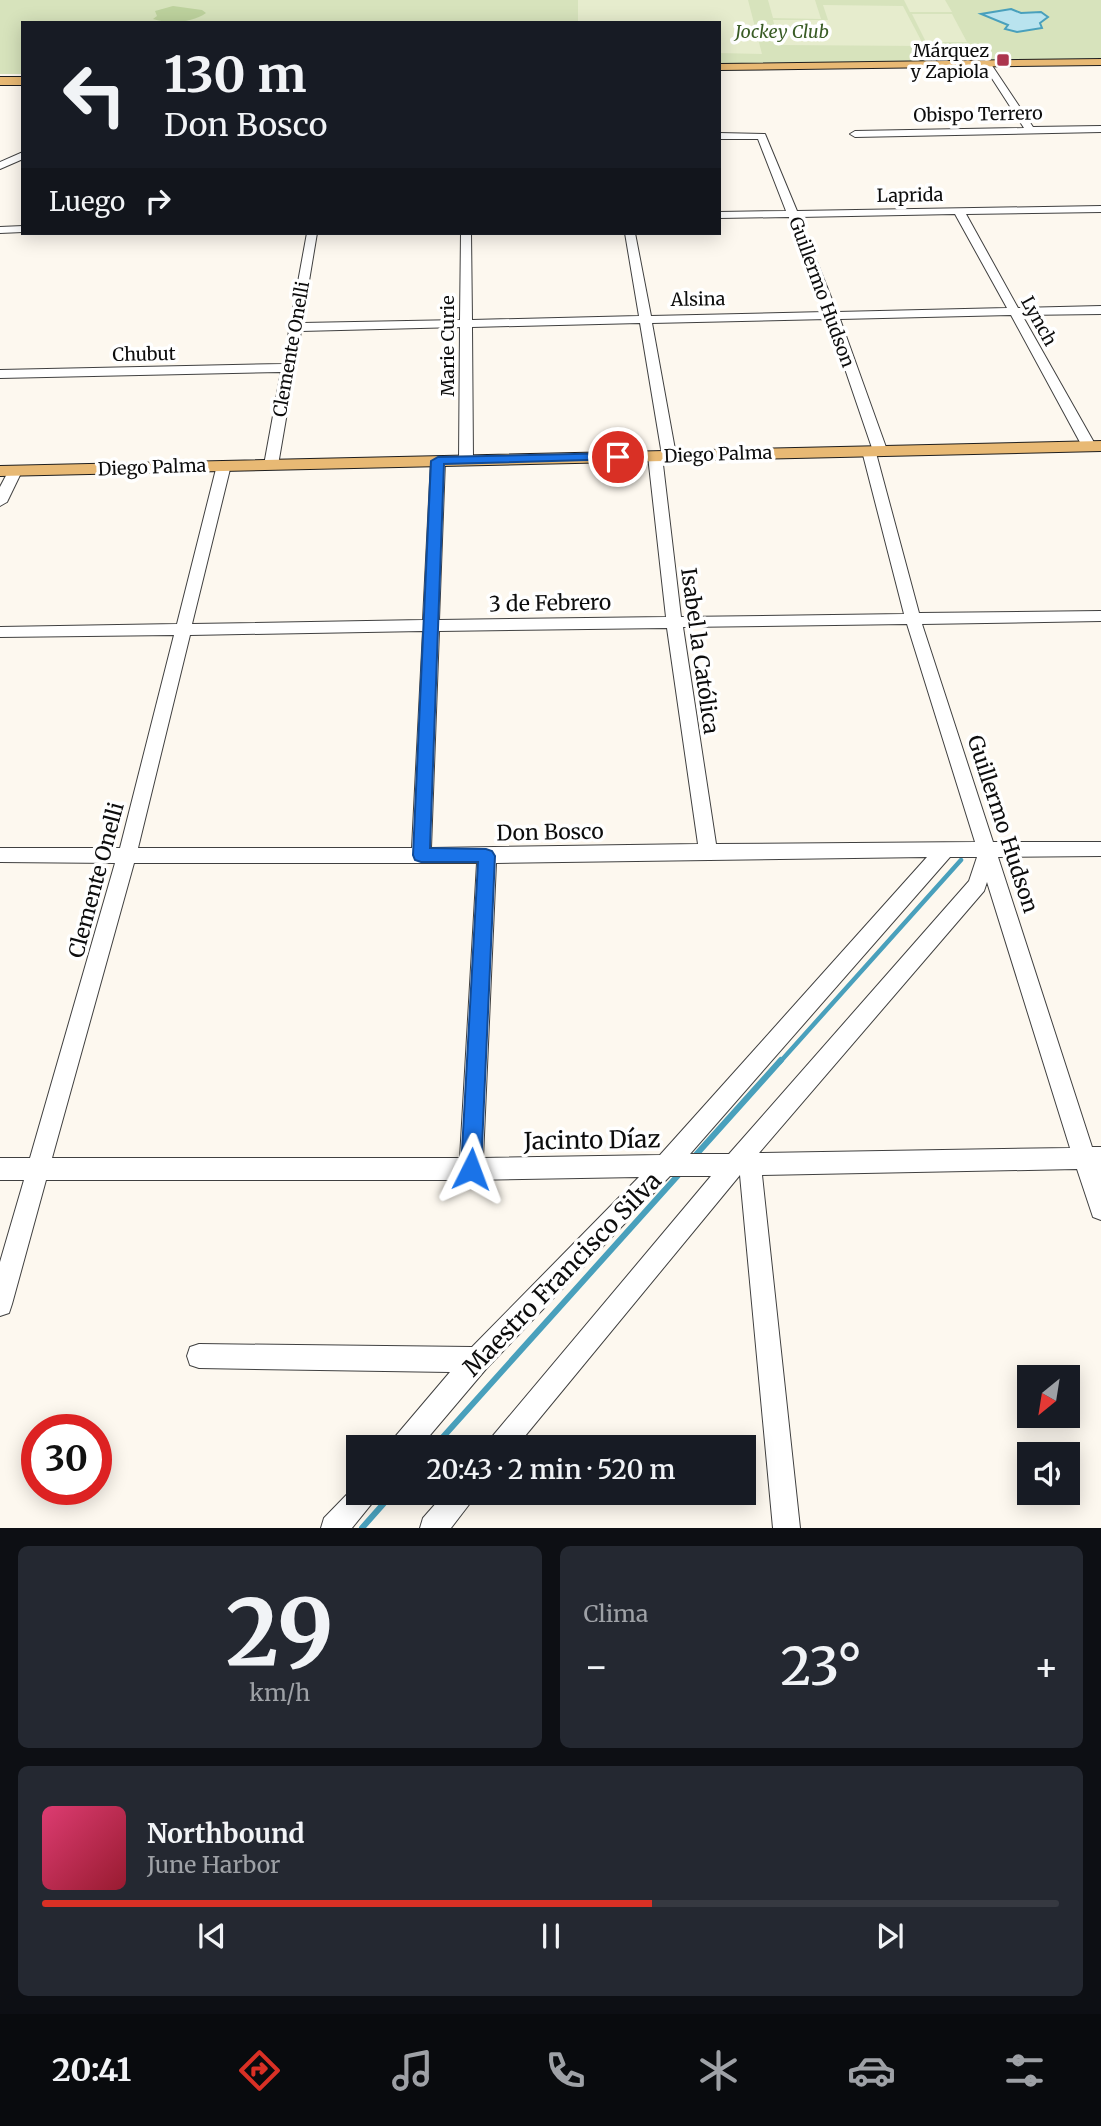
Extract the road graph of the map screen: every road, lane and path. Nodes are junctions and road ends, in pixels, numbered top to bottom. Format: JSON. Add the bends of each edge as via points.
{"nodes":[{"id":1,"x":1101,"y":64,"type":"edge"},
{"id":2,"x":987,"y":65,"type":"junction"},
{"id":3,"x":721,"y":69,"type":"edge"},
{"id":4,"x":21,"y":78,"type":"edge"},
{"id":5,"x":0,"y":79,"type":"edge"},
{"id":6,"x":1101,"y":129,"type":"edge"},
{"id":7,"x":1030,"y":130,"type":"junction"},
{"id":8,"x":855,"y":134,"type":"dead end"},
{"id":9,"x":721,"y":136,"type":"edge"},
{"id":10,"x":21,"y":149,"type":"edge"},
{"id":11,"x":0,"y":151,"type":"edge"},
{"id":12,"x":21,"y":156,"type":"edge"},
{"id":13,"x":0,"y":166,"type":"edge"},
{"id":14,"x":1101,"y":209,"type":"edge"},
{"id":15,"x":959,"y":212,"type":"junction"},
{"id":16,"x":793,"y":214,"type":"junction"},
{"id":17,"x":721,"y":215,"type":"edge"},
{"id":18,"x":21,"y":229,"type":"edge"},
{"id":19,"x":0,"y":230,"type":"edge"},
{"id":20,"x":312,"y":235,"type":"edge"},
{"id":21,"x":466,"y":235,"type":"edge"},
{"id":22,"x":630,"y":235,"type":"edge"},
{"id":23,"x":1101,"y":310,"type":"edge"},
{"id":24,"x":1014,"y":312,"type":"junction"},
{"id":25,"x":832,"y":314,"type":"junction"},
{"id":26,"x":645,"y":318,"type":"junction"},
{"id":27,"x":466,"y":322,"type":"junction"},
{"id":28,"x":295,"y":327,"type":"junction"},
{"id":29,"x":288,"y":368,"type":"junction"},
{"id":30,"x":0,"y":374,"type":"edge"},
{"id":31,"x":1095,"y":446,"type":"edge"},
{"id":32,"x":874,"y":451,"type":"junction"},
{"id":33,"x":662,"y":456,"type":"junction"},
{"id":34,"x":466,"y":460,"type":"junction"},
{"id":35,"x":438,"y":461,"type":"junction"},
{"id":36,"x":224,"y":465,"type":"junction"},
{"id":37,"x":271,"y":465,"type":"junction"},
{"id":38,"x":7,"y":471,"type":"edge"},
{"id":39,"x":0,"y":502,"type":"edge"},
{"id":40,"x":1101,"y":616,"type":"edge"},
{"id":41,"x":913,"y":619,"type":"junction"},
{"id":42,"x":674,"y":622,"type":"junction"},
{"id":43,"x":431,"y":626,"type":"junction"},
{"id":44,"x":184,"y":629,"type":"junction"},
{"id":45,"x":0,"y":632,"type":"edge"},
{"id":46,"x":1101,"y":849,"type":"edge"},
{"id":47,"x":945,"y":850,"type":"junction"},
{"id":48,"x":708,"y":851,"type":"junction"},
{"id":49,"x":988,"y":852,"type":"junction"},
{"id":50,"x":0,"y":855,"type":"edge"},
{"id":51,"x":127,"y":855,"type":"junction"},
{"id":52,"x":421,"y":855,"type":"junction"},
{"id":53,"x":486,"y":856,"type":"junction"},
{"id":54,"x":1093,"y":1158,"type":"edge"},
{"id":55,"x":674,"y":1165,"type":"junction"},
{"id":56,"x":736,"y":1165,"type":"junction"},
{"id":57,"x":0,"y":1169,"type":"edge"},
{"id":58,"x":39,"y":1169,"type":"junction"},
{"id":59,"x":471,"y":1169,"type":"junction"},
{"id":60,"x":1101,"y":1209,"type":"edge"},
{"id":61,"x":0,"y":1304,"type":"edge"},
{"id":62,"x":199,"y":1356,"type":"dead end"},
{"id":63,"x":477,"y":1360,"type":"junction"},
{"id":64,"x":413,"y":1435,"type":"edge"},
{"id":65,"x":510,"y":1435,"type":"edge"},
{"id":66,"x":354,"y":1505,"type":"edge"},
{"id":67,"x":452,"y":1505,"type":"edge"},
{"id":68,"x":334,"y":1528,"type":"edge"},
{"id":69,"x":433,"y":1528,"type":"edge"},
{"id":70,"x":787,"y":1528,"type":"edge"}],
"edges":[{"from":1,"to":2,"type":"main road"},
{"from":2,"to":3,"type":"main road"},
{"from":2,"to":7,"type":"street"},
{"from":4,"to":5,"type":"main road"},
{"from":6,"to":7,"type":"street","name":"Obispo Terrero"},
{"from":7,"to":8,"type":"street","name":"Obispo Terrero"},
{"from":9,"to":16,"type":"street","name":"Guillermo Hudson","via":[[762,135]]},
{"from":10,"to":11,"type":"street"},
{"from":12,"to":13,"type":"street"},
{"from":14,"to":15,"type":"street","name":"Laprida"},
{"from":15,"to":16,"type":"street","name":"Laprida"},
{"from":15,"to":24,"type":"street","name":"Lynch"},
{"from":16,"to":17,"type":"street","name":"Laprida"},
{"from":16,"to":25,"type":"street","name":"Guillermo Hudson"},
{"from":18,"to":19,"type":"street"},
{"from":20,"to":28,"type":"street","name":"Clemente Onelli"},
{"from":21,"to":27,"type":"street","name":"Marie Curie"},
{"from":22,"to":26,"type":"street","name":"Isabel la Católica"},
{"from":23,"to":24,"type":"street","name":"Alsina"},
{"from":24,"to":25,"type":"street","name":"Alsina"},
{"from":24,"to":31,"type":"street","name":"Lynch"},
{"from":25,"to":26,"type":"street","name":"Alsina"},
{"from":25,"to":32,"type":"street","name":"Guillermo Hudson"},
{"from":26,"to":27,"type":"street","name":"Alsina"},
{"from":26,"to":33,"type":"street","name":"Isabel la Católica"},
{"from":27,"to":28,"type":"street","name":"Alsina"},
{"from":27,"to":34,"type":"street","name":"Marie Curie"},
{"from":28,"to":29,"type":"street","name":"Clemente Onelli"},
{"from":29,"to":30,"type":"street","name":"Chubut"},
{"from":29,"to":37,"type":"street","name":"Clemente Onelli"},
{"from":31,"to":32,"type":"main road","name":"Diego Palma"},
{"from":32,"to":33,"type":"main road","name":"Diego Palma"},
{"from":32,"to":41,"type":"street","name":"Guillermo Hudson"},
{"from":33,"to":34,"type":"main road","name":"Diego Palma"},
{"from":33,"to":42,"type":"street","name":"Isabel la Católica"},
{"from":34,"to":35,"type":"main road","name":"Diego Palma"},
{"from":35,"to":37,"type":"main road","name":"Diego Palma"},
{"from":35,"to":43,"type":"street"},
{"from":36,"to":37,"type":"main road","name":"Diego Palma"},
{"from":36,"to":38,"type":"main road","name":"Diego Palma"},
{"from":36,"to":44,"type":"street","name":"Clemente Onelli"},
{"from":38,"to":39,"type":"street"},
{"from":40,"to":41,"type":"street","name":"3 de Febrero"},
{"from":41,"to":42,"type":"street","name":"3 de Febrero"},
{"from":41,"to":49,"type":"street","name":"Guillermo Hudson"},
{"from":42,"to":43,"type":"street","name":"3 de Febrero"},
{"from":42,"to":48,"type":"street","name":"Isabel la Católica"},
{"from":43,"to":44,"type":"street","name":"3 de Febrero"},
{"from":43,"to":52,"type":"street"},
{"from":44,"to":45,"type":"street","name":"3 de Febrero"},
{"from":44,"to":51,"type":"street","name":"Clemente Onelli"},
{"from":46,"to":49,"type":"street","name":"Don Bosco"},
{"from":47,"to":48,"type":"street","name":"Don Bosco"},
{"from":47,"to":49,"type":"street","name":"Don Bosco"},
{"from":47,"to":55,"type":"street","name":"Maestro Francisco Silva"},
{"from":48,"to":53,"type":"street","name":"Don Bosco"},
{"from":49,"to":54,"type":"street","name":"Guillermo Hudson"},
{"from":49,"to":56,"type":"street","via":[[977,886]]},
{"from":50,"to":51,"type":"street","name":"Don Bosco"},
{"from":51,"to":52,"type":"street","name":"Don Bosco"},
{"from":51,"to":58,"type":"street","name":"Clemente Onelli"},
{"from":52,"to":53,"type":"street","name":"Don Bosco"},
{"from":53,"to":59,"type":"street"},
{"from":54,"to":56,"type":"street","name":"Jacinto Díaz"},
{"from":54,"to":60,"type":"street","name":"Guillermo Hudson"},
{"from":55,"to":56,"type":"street","name":"Jacinto Díaz"},
{"from":55,"to":59,"type":"street","name":"Jacinto Díaz"},
{"from":55,"to":63,"type":"street","name":"Maestro Francisco Silva"},
{"from":56,"to":65,"type":"street"},
{"from":56,"to":70,"type":"street"},
{"from":57,"to":58,"type":"street","name":"Jacinto Díaz"},
{"from":58,"to":59,"type":"street","name":"Jacinto Díaz"},
{"from":58,"to":61,"type":"street","name":"Clemente Onelli"},
{"from":62,"to":63,"type":"street"},
{"from":63,"to":64,"type":"street","name":"Maestro Francisco Silva"},
{"from":66,"to":68,"type":"street"},
{"from":67,"to":69,"type":"street"}]}
